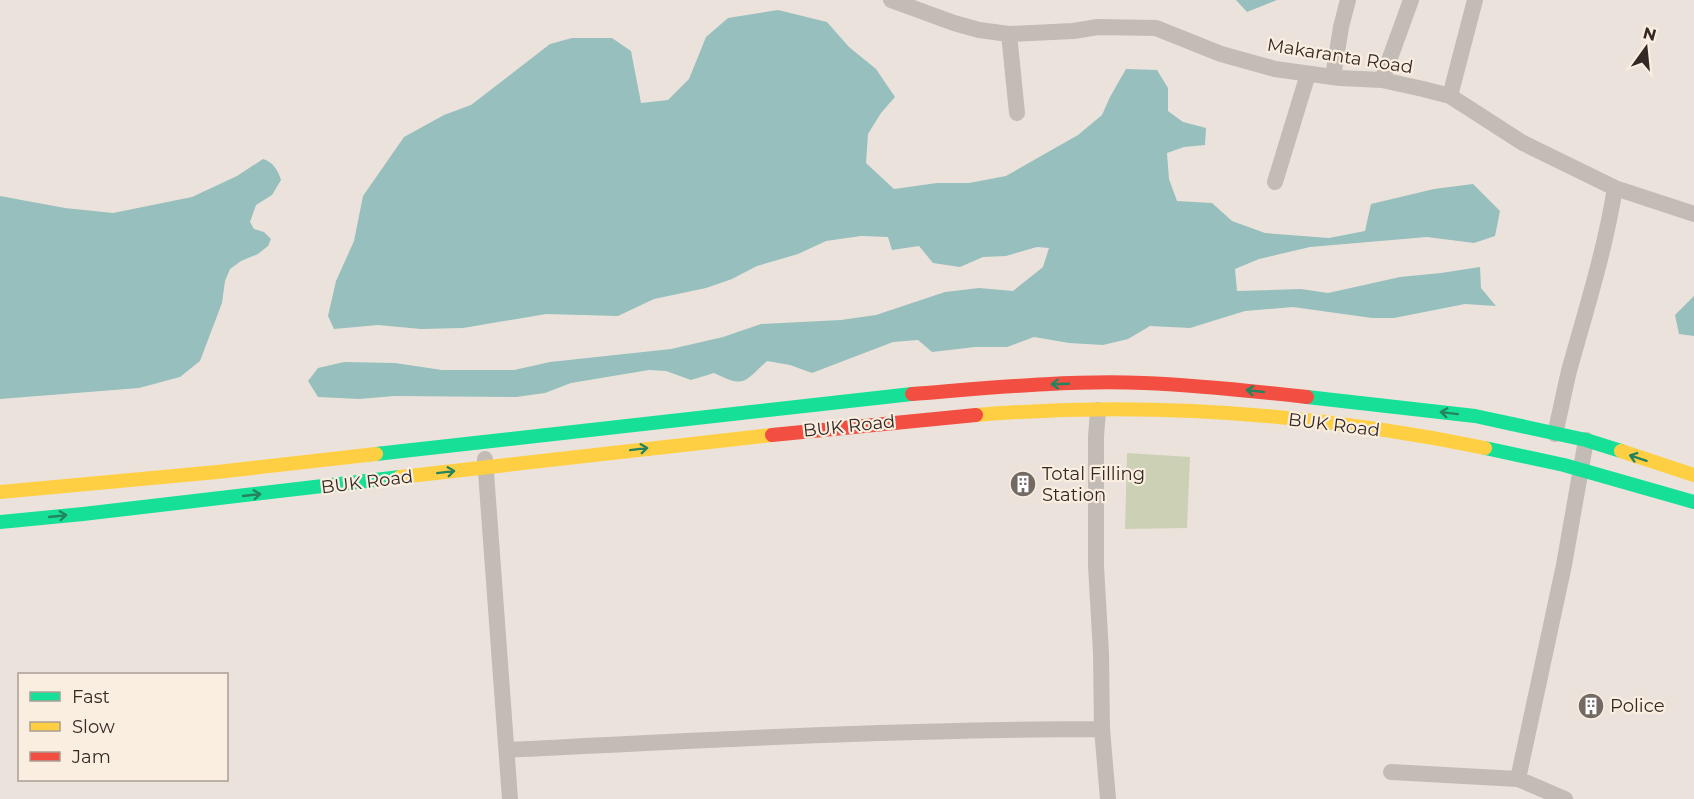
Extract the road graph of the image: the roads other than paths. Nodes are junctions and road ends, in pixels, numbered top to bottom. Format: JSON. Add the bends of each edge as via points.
{"nodes":[{"id":1,"x":891,"y":0,"type":"edge"},
{"id":2,"x":1348,"y":0,"type":"edge"},
{"id":3,"x":1411,"y":0,"type":"edge"},
{"id":4,"x":1475,"y":0,"type":"edge"},
{"id":5,"x":1009,"y":34,"type":"junction"},
{"id":6,"x":1308,"y":74,"type":"junction"},
{"id":7,"x":1333,"y":77,"type":"junction"},
{"id":8,"x":1382,"y":80,"type":"junction"},
{"id":9,"x":1450,"y":96,"type":"junction"},
{"id":10,"x":1017,"y":113,"type":"dead end"},
{"id":11,"x":1275,"y":182,"type":"dead end"},
{"id":12,"x":1615,"y":188,"type":"junction"},
{"id":13,"x":1694,"y":214,"type":"edge"},
{"id":14,"x":1098,"y":410,"type":"junction"},
{"id":15,"x":1555,"y":434,"type":"junction"},
{"id":16,"x":1586,"y":440,"type":"junction"},
{"id":17,"x":483,"y":441,"type":"junction"},
{"id":18,"x":486,"y":467,"type":"junction"},
{"id":19,"x":1580,"y":470,"type":"junction"},
{"id":20,"x":1694,"y":475,"type":"edge"},
{"id":21,"x":0,"y":492,"type":"edge"},
{"id":22,"x":1694,"y":502,"type":"edge"},
{"id":23,"x":0,"y":522,"type":"edge"},
{"id":24,"x":1102,"y":729,"type":"junction"},
{"id":25,"x":507,"y":750,"type":"junction"},
{"id":26,"x":1392,"y":772,"type":"dead end"},
{"id":27,"x":1518,"y":779,"type":"junction"},
{"id":28,"x":510,"y":799,"type":"edge"},
{"id":29,"x":1108,"y":799,"type":"edge"},
{"id":30,"x":1565,"y":799,"type":"edge"}],
"edges":[{"from":1,"to":5,"type":"street","name":"Makaranta Road","via":[[954,23]]},
{"from":2,"to":7,"type":"street"},
{"from":3,"to":8,"type":"street"},
{"from":4,"to":9,"type":"street"},
{"from":5,"to":6,"type":"street","name":"Makaranta Road","via":[[1098,27],[1156,28],[1221,54]]},
{"from":5,"to":10,"type":"street"},
{"from":6,"to":7,"type":"street","name":"Makaranta Road"},
{"from":6,"to":11,"type":"street"},
{"from":7,"to":8,"type":"street","name":"Makaranta Road"},
{"from":8,"to":9,"type":"street","name":"Makaranta Road"},
{"from":9,"to":12,"type":"street","name":"Makaranta Road","via":[[1523,143]]},
{"from":12,"to":13,"type":"street","name":"Makaranta Road"},
{"from":12,"to":15,"type":"street"},
{"from":18,"to":14,"type":"main road","name":"BUK Road","one_way":true,"via":[[891,422],[1008,412]]},
{"from":14,"to":19,"type":"main road","name":"BUK Road","via":[[1218,413],[1344,425],[1484,448]]},
{"from":14,"to":24,"type":"street","via":[[1095,512]]},
{"from":15,"to":16,"type":"main road","name":"BUK Road"},
{"from":15,"to":17,"type":"main road","name":"BUK Road","one_way":true,"via":[[1475,416],[1355,402],[1214,387],[1106,382],[878,397]]},
{"from":16,"to":19,"type":"street"},
{"from":20,"to":16,"type":"main road","name":"BUK Road","one_way":true},
{"from":17,"to":18,"type":"street"},
{"from":17,"to":21,"type":"main road","name":"BUK Road"},
{"from":23,"to":18,"type":"main road","name":"BUK Road","one_way":true},
{"from":18,"to":25,"type":"street"},
{"from":19,"to":22,"type":"main road","name":"BUK Road"},
{"from":19,"to":27,"type":"street","via":[[1564,565]]},
{"from":24,"to":25,"type":"street","via":[[826,734]]},
{"from":24,"to":29,"type":"street"},
{"from":25,"to":28,"type":"street"},
{"from":26,"to":27,"type":"street"},
{"from":27,"to":30,"type":"street"}]}
